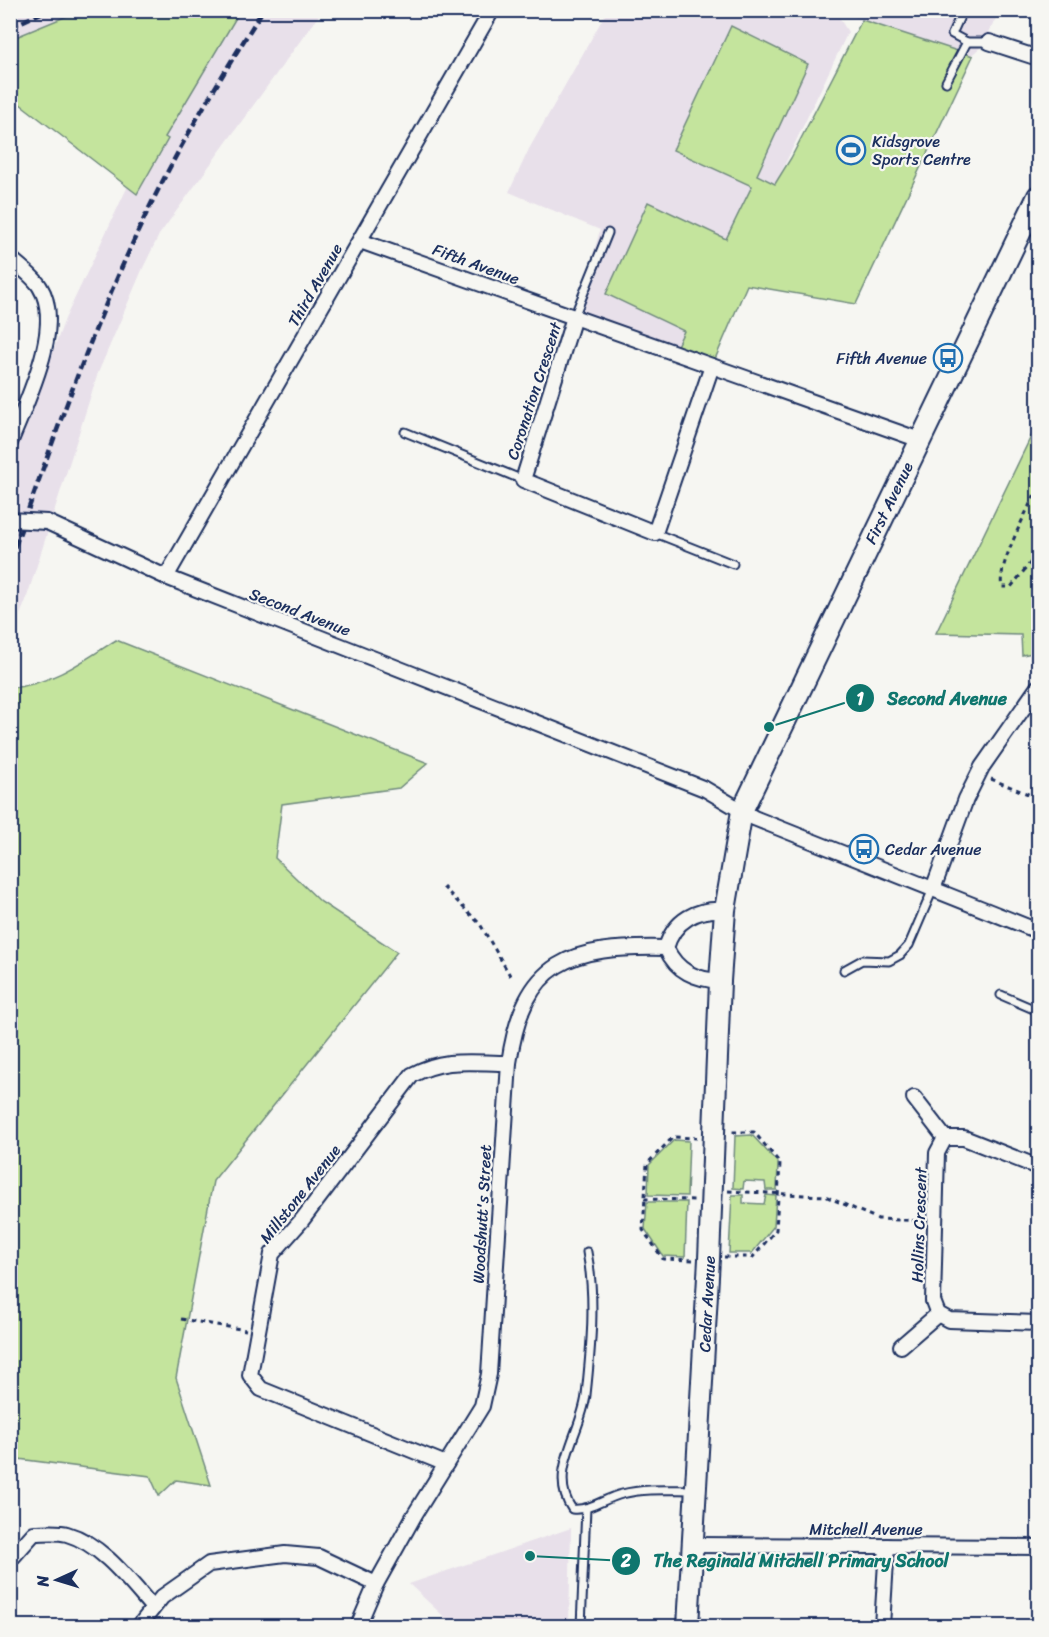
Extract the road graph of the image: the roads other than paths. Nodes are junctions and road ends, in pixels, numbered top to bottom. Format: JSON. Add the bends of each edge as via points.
{"nodes":[{"id":1,"x":492,"y":10,"type":"edge"},
{"id":2,"x":963,"y":10,"type":"edge"},
{"id":3,"x":967,"y":42,"type":"junction"},
{"id":4,"x":989,"y":42,"type":"joint"},
{"id":5,"x":1038,"y":58,"type":"edge"},
{"id":6,"x":946,"y":82,"type":"dead end"},
{"id":7,"x":1038,"y":196,"type":"edge"},
{"id":8,"x":608,"y":233,"type":"dead end"},
{"id":9,"x":360,"y":241,"type":"junction"},
{"id":10,"x":10,"y":258,"type":"edge"},
{"id":11,"x":574,"y":317,"type":"junction"},
{"id":12,"x":712,"y":366,"type":"junction"},
{"id":13,"x":405,"y":432,"type":"dead end"},
{"id":14,"x":920,"y":440,"type":"junction"},
{"id":15,"x":10,"y":443,"type":"edge"},
{"id":16,"x":523,"y":480,"type":"junction"},
{"id":17,"x":10,"y":520,"type":"edge"},
{"id":18,"x":655,"y":533,"type":"junction"},
{"id":19,"x":733,"y":564,"type":"dead end"},
{"id":20,"x":166,"y":577,"type":"junction"},
{"id":21,"x":1038,"y":687,"type":"edge"},
{"id":22,"x":742,"y":811,"type":"junction"},
{"id":23,"x":933,"y":889,"type":"junction"},
{"id":24,"x":725,"y":910,"type":"junction"},
{"id":25,"x":1038,"y":931,"type":"edge"},
{"id":26,"x":666,"y":948,"type":"junction"},
{"id":27,"x":844,"y":970,"type":"dead end"},
{"id":28,"x":720,"y":981,"type":"junction"},
{"id":29,"x":1001,"y":995,"type":"dead end"},
{"id":30,"x":1038,"y":1011,"type":"edge"},
{"id":31,"x":508,"y":1063,"type":"junction"},
{"id":32,"x":914,"y":1098,"type":"dead end"},
{"id":33,"x":945,"y":1138,"type":"junction"},
{"id":34,"x":1038,"y":1167,"type":"edge"},
{"id":35,"x":587,"y":1252,"type":"dead end"},
{"id":36,"x":938,"y":1314,"type":"junction"},
{"id":37,"x":1038,"y":1323,"type":"edge"},
{"id":38,"x":901,"y":1346,"type":"dead end"},
{"id":39,"x":446,"y":1464,"type":"junction"},
{"id":40,"x":696,"y":1490,"type":"junction"},
{"id":41,"x":586,"y":1508,"type":"junction"},
{"id":42,"x":693,"y":1545,"type":"junction"},
{"id":43,"x":887,"y":1546,"type":"junction"},
{"id":44,"x":1038,"y":1547,"type":"edge"},
{"id":45,"x":10,"y":1560,"type":"edge"},
{"id":46,"x":376,"y":1584,"type":"junction"},
{"id":47,"x":153,"y":1608,"type":"junction"},
{"id":48,"x":139,"y":1626,"type":"edge"},
{"id":49,"x":358,"y":1626,"type":"edge"},
{"id":50,"x":582,"y":1626,"type":"edge"},
{"id":51,"x":688,"y":1626,"type":"edge"},
{"id":52,"x":882,"y":1626,"type":"edge"}],
"edges":[{"from":1,"to":9,"type":"street","name":"Third Avenue"},
{"from":2,"to":3,"type":"lane","via":[[952,34]]},
{"from":3,"to":4,"type":"lane"},
{"from":3,"to":6,"type":"lane"},
{"from":4,"to":5,"type":"street"},
{"from":7,"to":14,"type":"main road","name":"First Avenue"},
{"from":8,"to":11,"type":"lane"},
{"from":9,"to":11,"type":"street","name":"Fifth Avenue"},
{"from":9,"to":20,"type":"street","name":"Third Avenue"},
{"from":10,"to":15,"type":"street","via":[[41,288],[48,312],[46,347]]},
{"from":11,"to":12,"type":"street","name":"Fifth Avenue"},
{"from":11,"to":16,"type":"street","name":"Coronation Crescent"},
{"from":12,"to":14,"type":"street","name":"Fifth Avenue"},
{"from":12,"to":18,"type":"street"},
{"from":13,"to":16,"type":"lane"},
{"from":14,"to":22,"type":"main road","name":"First Avenue"},
{"from":16,"to":18,"type":"street","name":"Coronation Crescent"},
{"from":17,"to":20,"type":"street","name":"Second Avenue","bridge":true,"via":[[47,522]]},
{"from":18,"to":19,"type":"lane"},
{"from":20,"to":22,"type":"street","name":"Second Avenue","via":[[705,789]]},
{"from":21,"to":23,"type":"street","via":[[978,774]]},
{"from":22,"to":23,"type":"street","name":"Second Avenue"},
{"from":22,"to":24,"type":"main road","name":"Cedar Avenue"},
{"from":23,"to":25,"type":"street","name":"Second Avenue"},
{"from":23,"to":27,"type":"lane","via":[[909,945],[900,956],[889,961],[862,960]]},
{"from":24,"to":26,"type":"street","via":[[700,911],[679,923],[670,933]]},
{"from":24,"to":28,"type":"main road","name":"Cedar Avenue"},
{"from":26,"to":28,"type":"street","via":[[672,960],[694,978]]},
{"from":26,"to":31,"type":"street","name":"Woodshutt's Street","via":[[599,950],[554,968],[528,995],[514,1028]]},
{"from":28,"to":40,"type":"main road","name":"Cedar Avenue"},
{"from":29,"to":30,"type":"lane"},
{"from":31,"to":39,"type":"street","name":"Woodshutt's Street","via":[[489,1374],[482,1406]]},
{"from":31,"to":39,"type":"street","name":"Millstone Avenue","via":[[456,1061],[431,1065],[412,1075],[272,1254],[256,1332],[250,1375],[261,1389]]},
{"from":32,"to":33,"type":"street"},
{"from":33,"to":34,"type":"street","via":[[964,1138]]},
{"from":33,"to":36,"type":"street","name":"Hollins Crescent","via":[[938,1153],[933,1301]]},
{"from":35,"to":41,"type":"lane","via":[[592,1281],[586,1398],[567,1455],[563,1483],[565,1499],[572,1509]]},
{"from":36,"to":37,"type":"street","via":[[949,1320]]},
{"from":36,"to":38,"type":"street"},
{"from":39,"to":46,"type":"street","name":"Woodshutt's Street"},
{"from":40,"to":41,"type":"lane","via":[[648,1489],[620,1494]]},
{"from":40,"to":42,"type":"main road","name":"Cedar Avenue"},
{"from":41,"to":50,"type":"lane"},
{"from":42,"to":43,"type":"street","name":"Mitchell Avenue"},
{"from":42,"to":51,"type":"main road","name":"Cedar Avenue"},
{"from":43,"to":44,"type":"street","name":"Mitchell Avenue"},
{"from":43,"to":52,"type":"street"},
{"from":45,"to":47,"type":"street","via":[[34,1533],[66,1534],[109,1561]]},
{"from":46,"to":47,"type":"street","via":[[319,1557],[285,1554],[209,1564],[162,1597]]},
{"from":46,"to":49,"type":"street","name":"Woodshutt's Street"},
{"from":47,"to":48,"type":"street"}]}
